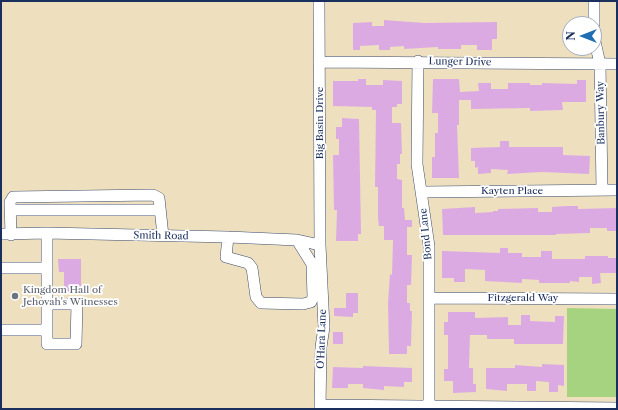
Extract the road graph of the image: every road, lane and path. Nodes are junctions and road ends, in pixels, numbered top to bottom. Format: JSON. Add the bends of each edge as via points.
{"nodes":[{"id":1,"x":319,"y":1,"type":"edge"},
{"id":2,"x":594,"y":1,"type":"edge"},
{"id":3,"x":594,"y":16,"type":"edge"},
{"id":4,"x":598,"y":56,"type":"edge"},
{"id":5,"x":319,"y":62,"type":"junction"},
{"id":6,"x":418,"y":62,"type":"junction"},
{"id":7,"x":600,"y":64,"type":"junction"},
{"id":8,"x":617,"y":64,"type":"edge"},
{"id":9,"x":602,"y":190,"type":"junction"},
{"id":10,"x":617,"y":190,"type":"edge"},
{"id":11,"x":422,"y":192,"type":"junction"},
{"id":12,"x":47,"y":233,"type":"junction"},
{"id":13,"x":6,"y":235,"type":"edge"},
{"id":14,"x":163,"y":236,"type":"junction"},
{"id":15,"x":228,"y":237,"type":"junction"},
{"id":16,"x":297,"y":240,"type":"junction"},
{"id":17,"x":320,"y":245,"type":"junction"},
{"id":18,"x":1,"y":268,"type":"edge"},
{"id":19,"x":47,"y":268,"type":"junction"},
{"id":20,"x":430,"y":298,"type":"junction"},
{"id":21,"x":617,"y":299,"type":"edge"},
{"id":22,"x":47,"y":304,"type":"junction"},
{"id":23,"x":1,"y":330,"type":"edge"},
{"id":24,"x":47,"y":330,"type":"junction"},
{"id":25,"x":429,"y":406,"type":"junction"},
{"id":26,"x":320,"y":407,"type":"edge"},
{"id":27,"x":598,"y":408,"type":"edge"},
{"id":28,"x":617,"y":408,"type":"edge"}],
"edges":[{"from":1,"to":5,"type":"street","name":"Big Basin Drive"},
{"from":2,"to":3,"type":"street"},
{"from":4,"to":7,"type":"street","name":"Banbury Way"},
{"from":5,"to":6,"type":"street","name":"Lunger Drive"},
{"from":5,"to":17,"type":"street","name":"Big Basin Drive"},
{"from":6,"to":7,"type":"street","name":"Lunger Drive"},
{"from":6,"to":11,"type":"street","name":"Bond Lane","via":[[417,164]]},
{"from":7,"to":8,"type":"street","name":"Lunger Drive"},
{"from":7,"to":9,"type":"street","name":"Banbury Way"},
{"from":9,"to":10,"type":"street","name":"Kayten Place"},
{"from":9,"to":11,"type":"street","name":"Kayten Place"},
{"from":11,"to":20,"type":"street","name":"Bond Lane","via":[[429,246]]},
{"from":12,"to":13,"type":"street","name":"Smith Road"},
{"from":12,"to":14,"type":"street","name":"Smith Road"},
{"from":12,"to":19,"type":"street"},
{"from":13,"to":14,"type":"street","via":[[10,202],[13,197],[153,195],[159,198]]},
{"from":14,"to":15,"type":"street","name":"Smith Road"},
{"from":15,"to":16,"type":"street","name":"Smith Road"},
{"from":15,"to":16,"type":"street","via":[[226,257],[248,263],[252,268],[256,297],[261,303],[311,302],[312,264]]},
{"from":16,"to":17,"type":"street","name":"Smith Road"},
{"from":17,"to":26,"type":"street","name":"O'Hara Lane","via":[[324,327]]},
{"from":18,"to":19,"type":"street"},
{"from":19,"to":22,"type":"street"},
{"from":20,"to":21,"type":"street","name":"Fitzgerald Way"},
{"from":20,"to":25,"type":"street","name":"Bond Lane"},
{"from":22,"to":24,"type":"street"},
{"from":22,"to":24,"type":"street","via":[[77,304],[76,344],[47,344]]},
{"from":23,"to":24,"type":"street"},
{"from":25,"to":26,"type":"street"},
{"from":25,"to":27,"type":"street"},
{"from":27,"to":28,"type":"street"}]}
